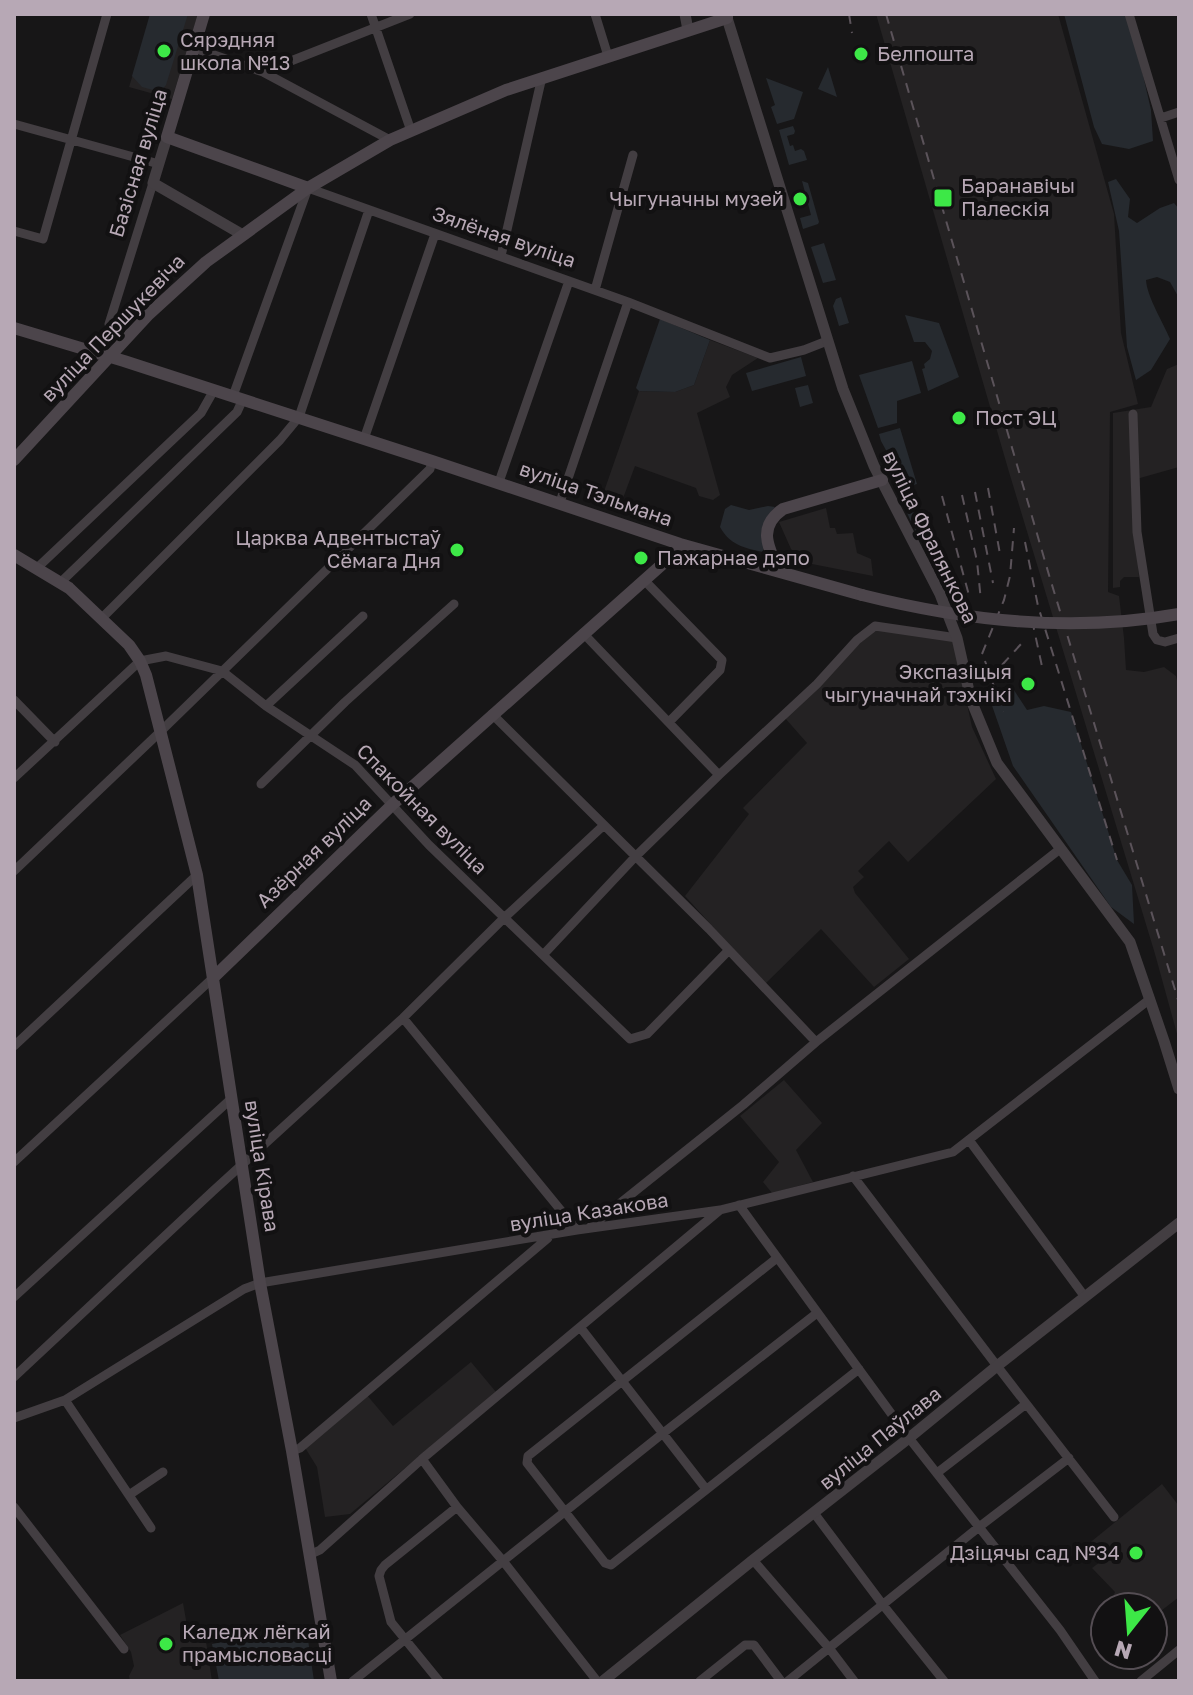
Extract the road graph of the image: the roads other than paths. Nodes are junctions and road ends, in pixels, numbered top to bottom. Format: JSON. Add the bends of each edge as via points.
{"nodes":[{"id":1,"x":107,"y":14,"type":"edge"},
{"id":2,"x":204,"y":14,"type":"edge"},
{"id":3,"x":371,"y":14,"type":"edge"},
{"id":4,"x":410,"y":14,"type":"edge"},
{"id":5,"x":595,"y":14,"type":"edge"},
{"id":6,"x":685,"y":14,"type":"edge"},
{"id":7,"x":1129,"y":14,"type":"edge"},
{"id":8,"x":727,"y":16,"type":"edge"},
{"id":9,"x":375,"y":27,"type":"junction"},
{"id":10,"x":688,"y":30,"type":"junction"},
{"id":11,"x":194,"y":48,"type":"junction"},
{"id":12,"x":608,"y":56,"type":"junction"},
{"id":13,"x":263,"y":72,"type":"junction"},
{"id":14,"x":542,"y":77,"type":"junction"},
{"id":15,"x":1179,"y":112,"type":"edge"},
{"id":16,"x":1161,"y":118,"type":"junction"},
{"id":17,"x":14,"y":124,"type":"edge"},
{"id":18,"x":411,"y":131,"type":"junction"},
{"id":19,"x":167,"y":137,"type":"junction"},
{"id":20,"x":390,"y":140,"type":"junction"},
{"id":21,"x":71,"y":141,"type":"junction"},
{"id":22,"x":633,"y":155,"type":"dead end"},
{"id":23,"x":159,"y":164,"type":"junction"},
{"id":24,"x":1179,"y":180,"type":"edge"},
{"id":25,"x":153,"y":183,"type":"junction"},
{"id":26,"x":308,"y":188,"type":"junction"},
{"id":27,"x":369,"y":210,"type":"junction"},
{"id":28,"x":14,"y":231,"type":"edge"},
{"id":29,"x":435,"y":234,"type":"junction"},
{"id":30,"x":243,"y":235,"type":"junction"},
{"id":31,"x":501,"y":256,"type":"junction"},
{"id":32,"x":569,"y":281,"type":"junction"},
{"id":33,"x":595,"y":290,"type":"junction"},
{"id":34,"x":628,"y":302,"type":"junction"},
{"id":35,"x":109,"y":324,"type":"dead end"},
{"id":36,"x":14,"y":328,"type":"edge"},
{"id":37,"x":827,"y":341,"type":"junction"},
{"id":38,"x":109,"y":357,"type":"junction"},
{"id":39,"x":214,"y":390,"type":"junction"},
{"id":40,"x":238,"y":398,"type":"junction"},
{"id":41,"x":1133,"y":414,"type":"dead end"},
{"id":42,"x":299,"y":417,"type":"junction"},
{"id":43,"x":364,"y":439,"type":"junction"},
{"id":44,"x":14,"y":460,"type":"edge"},
{"id":45,"x":432,"y":461,"type":"junction"},
{"id":46,"x":882,"y":480,"type":"junction"},
{"id":47,"x":499,"y":482,"type":"junction"},
{"id":48,"x":560,"y":502,"type":"junction"},
{"id":49,"x":680,"y":544,"type":"junction"},
{"id":50,"x":14,"y":555,"type":"edge"},
{"id":51,"x":37,"y":568,"type":"junction"},
{"id":52,"x":781,"y":572,"type":"junction"},
{"id":53,"x":644,"y":580,"type":"junction"},
{"id":54,"x":61,"y":582,"type":"junction"},
{"id":55,"x":454,"y":604,"type":"dead end"},
{"id":56,"x":1179,"y":614,"type":"edge"},
{"id":57,"x":363,"y":616,"type":"dead end"},
{"id":58,"x":101,"y":619,"type":"junction"},
{"id":59,"x":583,"y":633,"type":"junction"},
{"id":60,"x":957,"y":638,"type":"junction"},
{"id":61,"x":1179,"y":638,"type":"edge"},
{"id":62,"x":140,"y":661,"type":"junction"},
{"id":63,"x":222,"y":671,"type":"junction"},
{"id":64,"x":14,"y":700,"type":"edge"},
{"id":65,"x":266,"y":706,"type":"junction"},
{"id":66,"x":492,"y":714,"type":"junction"},
{"id":67,"x":669,"y":722,"type":"junction"},
{"id":68,"x":160,"y":732,"type":"junction"},
{"id":69,"x":310,"y":736,"type":"junction"},
{"id":70,"x":55,"y":742,"type":"junction"},
{"id":71,"x":719,"y":775,"type":"junction"},
{"id":72,"x":14,"y":778,"type":"edge"},
{"id":73,"x":261,"y":784,"type":"dead end"},
{"id":74,"x":393,"y":804,"type":"junction"},
{"id":75,"x":604,"y":825,"type":"junction"},
{"id":76,"x":1060,"y":849,"type":"junction"},
{"id":77,"x":635,"y":857,"type":"junction"},
{"id":78,"x":14,"y":871,"type":"edge"},
{"id":79,"x":197,"y":875,"type":"junction"},
{"id":80,"x":504,"y":918,"type":"junction"},
{"id":81,"x":729,"y":950,"type":"junction"},
{"id":82,"x":543,"y":955,"type":"junction"},
{"id":83,"x":214,"y":977,"type":"junction"},
{"id":84,"x":1150,"y":999,"type":"junction"},
{"id":85,"x":403,"y":1018,"type":"junction"},
{"id":86,"x":816,"y":1042,"type":"junction"},
{"id":87,"x":14,"y":1046,"type":"edge"},
{"id":88,"x":1179,"y":1089,"type":"edge"},
{"id":89,"x":232,"y":1098,"type":"junction"},
{"id":90,"x":969,"y":1140,"type":"junction"},
{"id":91,"x":14,"y":1162,"type":"edge"},
{"id":92,"x":243,"y":1165,"type":"junction"},
{"id":93,"x":853,"y":1176,"type":"junction"},
{"id":94,"x":739,"y":1205,"type":"junction"},
{"id":95,"x":720,"y":1210,"type":"junction"},
{"id":96,"x":1179,"y":1223,"type":"edge"},
{"id":97,"x":588,"y":1229,"type":"junction"},
{"id":98,"x":577,"y":1230,"type":"junction"},
{"id":99,"x":551,"y":1236,"type":"junction"},
{"id":100,"x":777,"y":1258,"type":"junction"},
{"id":101,"x":260,"y":1283,"type":"junction"},
{"id":102,"x":14,"y":1297,"type":"edge"},
{"id":103,"x":1085,"y":1297,"type":"junction"},
{"id":104,"x":817,"y":1313,"type":"junction"},
{"id":105,"x":580,"y":1327,"type":"junction"},
{"id":106,"x":997,"y":1366,"type":"junction"},
{"id":107,"x":859,"y":1369,"type":"junction"},
{"id":108,"x":14,"y":1377,"type":"edge"},
{"id":109,"x":623,"y":1382,"type":"junction"},
{"id":110,"x":65,"y":1400,"type":"junction"},
{"id":111,"x":1026,"y":1404,"type":"junction"},
{"id":112,"x":14,"y":1418,"type":"edge"},
{"id":113,"x":662,"y":1434,"type":"junction"},
{"id":114,"x":909,"y":1438,"type":"junction"},
{"id":115,"x":292,"y":1451,"type":"junction"},
{"id":116,"x":1069,"y":1458,"type":"junction"},
{"id":117,"x":422,"y":1459,"type":"junction"},
{"id":118,"x":163,"y":1472,"type":"dead end"},
{"id":119,"x":937,"y":1473,"type":"junction"},
{"id":120,"x":706,"y":1489,"type":"junction"},
{"id":121,"x":129,"y":1495,"type":"junction"},
{"id":122,"x":14,"y":1507,"type":"edge"},
{"id":123,"x":457,"y":1507,"type":"junction"},
{"id":124,"x":565,"y":1512,"type":"junction"},
{"id":125,"x":814,"y":1513,"type":"junction"},
{"id":126,"x":1114,"y":1517,"type":"dead end"},
{"id":127,"x":979,"y":1527,"type":"junction"},
{"id":128,"x":151,"y":1528,"type":"dead end"},
{"id":129,"x":309,"y":1555,"type":"junction"},
{"id":130,"x":753,"y":1560,"type":"junction"},
{"id":131,"x":503,"y":1561,"type":"junction"},
{"id":132,"x":883,"y":1605,"type":"junction"},
{"id":133,"x":404,"y":1640,"type":"junction"},
{"id":134,"x":829,"y":1648,"type":"junction"},
{"id":135,"x":124,"y":1649,"type":"dead end"},
{"id":136,"x":1179,"y":1650,"type":"edge"},
{"id":137,"x":331,"y":1681,"type":"edge"},
{"id":138,"x":353,"y":1681,"type":"edge"},
{"id":139,"x":439,"y":1681,"type":"edge"},
{"id":140,"x":597,"y":1681,"type":"edge"},
{"id":141,"x":603,"y":1681,"type":"edge"},
{"id":142,"x":700,"y":1681,"type":"edge"},
{"id":143,"x":781,"y":1681,"type":"edge"},
{"id":144,"x":788,"y":1681,"type":"edge"},
{"id":145,"x":854,"y":1681,"type":"edge"},
{"id":146,"x":944,"y":1681,"type":"edge"},
{"id":147,"x":1095,"y":1681,"type":"edge"},
{"id":148,"x":1141,"y":1681,"type":"edge"}],
"edges":[{"from":1,"to":21,"type":"street"},
{"from":2,"to":11,"type":"main road","name":"Базісная вуліца"},
{"from":3,"to":9,"type":"street"},
{"from":4,"to":9,"type":"street"},
{"from":5,"to":12,"type":"street"},
{"from":6,"to":10,"type":"street"},
{"from":7,"to":16,"type":"street"},
{"from":8,"to":10,"type":"main road","name":"вуліца Першукевіча"},
{"from":8,"to":37,"type":"street","name":"вуліца Фралянкова"},
{"from":9,"to":13,"type":"street"},
{"from":9,"to":18,"type":"street"},
{"from":10,"to":12,"type":"main road","name":"вуліца Першукевіча"},
{"from":11,"to":13,"type":"street"},
{"from":11,"to":19,"type":"main road","name":"Базісная вуліца"},
{"from":12,"to":14,"type":"main road","name":"вуліца Першукевіча"},
{"from":13,"to":20,"type":"street"},
{"from":14,"to":18,"type":"main road","name":"вуліца Першукевіча"},
{"from":14,"to":31,"type":"street"},
{"from":15,"to":16,"type":"street"},
{"from":16,"to":24,"type":"street"},
{"from":17,"to":21,"type":"street"},
{"from":18,"to":20,"type":"main road","name":"вуліца Першукевіча"},
{"from":19,"to":23,"type":"street","name":"Базісная вуліца"},
{"from":19,"to":26,"type":"main road","name":"Зялёная вуліца"},
{"from":20,"to":26,"type":"main road","name":"вуліца Першукевіча"},
{"from":21,"to":23,"type":"street"},
{"from":21,"to":28,"type":"street","via":[[43,239]]},
{"from":22,"to":33,"type":"street"},
{"from":23,"to":25,"type":"street","name":"Базісная вуліца"},
{"from":25,"to":30,"type":"street"},
{"from":25,"to":35,"type":"street","name":"Базісная вуліца"},
{"from":26,"to":27,"type":"street","name":"Зялёная вуліца"},
{"from":26,"to":30,"type":"main road","name":"вуліца Першукевіча"},
{"from":26,"to":40,"type":"street"},
{"from":27,"to":29,"type":"street","name":"Зялёная вуліца"},
{"from":27,"to":42,"type":"street"},
{"from":29,"to":31,"type":"street","name":"Зялёная вуліца"},
{"from":29,"to":43,"type":"street"},
{"from":30,"to":38,"type":"main road","name":"вуліца Першукевіча","via":[[206,262]]},
{"from":31,"to":32,"type":"street","name":"Зялёная вуліца"},
{"from":32,"to":33,"type":"street","name":"Зялёная вуліца"},
{"from":32,"to":47,"type":"street"},
{"from":33,"to":34,"type":"street","name":"Зялёная вуліца"},
{"from":34,"to":37,"type":"street","name":"Зялёная вуліца","via":[[770,358]]},
{"from":34,"to":48,"type":"street"},
{"from":36,"to":38,"type":"main road","name":"вуліца Тэльмана"},
{"from":37,"to":46,"type":"street","name":"вуліца Фралянкова","via":[[865,448]]},
{"from":38,"to":39,"type":"main road","name":"вуліца Тэльмана"},
{"from":38,"to":44,"type":"main road","name":"вуліца Першукевіча"},
{"from":39,"to":40,"type":"main road","name":"вуліца Тэльмана"},
{"from":39,"to":51,"type":"street","via":[[201,413]]},
{"from":40,"to":42,"type":"main road","name":"вуліца Тэльмана"},
{"from":40,"to":54,"type":"street","via":[[237,412]]},
{"from":41,"to":61,"type":"street","via":[[1137,532],[1153,634],[1165,642]]},
{"from":42,"to":43,"type":"main road","name":"вуліца Тэльмана"},
{"from":42,"to":58,"type":"street"},
{"from":43,"to":45,"type":"main road","name":"вуліца Тэльмана"},
{"from":45,"to":47,"type":"main road","name":"вуліца Тэльмана"},
{"from":45,"to":63,"type":"street","via":[[430,469]]},
{"from":46,"to":52,"type":"main road","via":[[775,514],[767,541]]},
{"from":46,"to":60,"type":"street","name":"вуліца Фралянкова"},
{"from":47,"to":48,"type":"main road","name":"вуліца Тэльмана"},
{"from":48,"to":49,"type":"main road","name":"вуліца Тэльмана"},
{"from":49,"to":52,"type":"main road","name":"вуліца Тэльмана"},
{"from":49,"to":53,"type":"main road","name":"Азёрная вуліца"},
{"from":50,"to":51,"type":"main road"},
{"from":51,"to":54,"type":"main road"},
{"from":52,"to":56,"type":"main road","name":"вуліца Тэльмана","bridge":true,"via":[[913,608],[993,620],[1065,624]]},
{"from":53,"to":59,"type":"main road","name":"Азёрная вуліца"},
{"from":53,"to":67,"type":"street","via":[[722,660],[720,670]]},
{"from":54,"to":58,"type":"main road"},
{"from":55,"to":69,"type":"street"},
{"from":57,"to":65,"type":"street"},
{"from":58,"to":62,"type":"main road"},
{"from":59,"to":66,"type":"main road","name":"Азёрная вуліца"},
{"from":59,"to":67,"type":"street"},
{"from":60,"to":71,"type":"street","via":[[875,626]]},
{"from":60,"to":76,"type":"street","name":"вуліца Фралянкова","via":[[971,700],[997,763]]},
{"from":62,"to":63,"type":"street","name":"Спакойная вуліца","via":[[166,656]]},
{"from":62,"to":68,"type":"main road","name":"вуліца Кірава"},
{"from":62,"to":70,"type":"street"},
{"from":63,"to":65,"type":"street","name":"Спакойная вуліца"},
{"from":63,"to":68,"type":"street"},
{"from":64,"to":70,"type":"street"},
{"from":65,"to":69,"type":"street","name":"Спакойная вуліца"},
{"from":66,"to":74,"type":"main road","name":"Азёрная вуліца"},
{"from":66,"to":75,"type":"street"},
{"from":67,"to":71,"type":"street"},
{"from":68,"to":78,"type":"street"},
{"from":68,"to":79,"type":"main road","name":"вуліца Кірава"},
{"from":69,"to":73,"type":"street"},
{"from":69,"to":74,"type":"street","name":"Спакойная вуліца","via":[[355,765]]},
{"from":70,"to":72,"type":"street"},
{"from":71,"to":77,"type":"street"},
{"from":74,"to":80,"type":"street","name":"Спакойная вуліца"},
{"from":74,"to":83,"type":"main road","name":"Азёрная вуліца"},
{"from":75,"to":77,"type":"street"},
{"from":75,"to":80,"type":"street"},
{"from":76,"to":84,"type":"street","name":"вуліца Фралянкова","via":[[1130,942]]},
{"from":76,"to":86,"type":"street"},
{"from":77,"to":81,"type":"street"},
{"from":77,"to":82,"type":"street"},
{"from":79,"to":83,"type":"main road","name":"вуліца Кірава"},
{"from":79,"to":87,"type":"street"},
{"from":80,"to":82,"type":"street","name":"Спакойная вуліца"},
{"from":80,"to":85,"type":"street"},
{"from":81,"to":82,"type":"street","name":"Спакойная вуліца","via":[[647,1034],[630,1039]]},
{"from":81,"to":86,"type":"street"},
{"from":83,"to":89,"type":"main road","name":"вуліца Кірава"},
{"from":83,"to":91,"type":"street","name":"Азёрная вуліца"},
{"from":84,"to":88,"type":"street","name":"вуліца Фралянкова"},
{"from":84,"to":90,"type":"street","name":"вуліца Казакова"},
{"from":85,"to":92,"type":"street"},
{"from":85,"to":98,"type":"street"},
{"from":86,"to":97,"type":"street"},
{"from":89,"to":92,"type":"main road","name":"вуліца Кірава"},
{"from":89,"to":102,"type":"street"},
{"from":90,"to":93,"type":"street","name":"вуліца Казакова","via":[[953,1152]]},
{"from":90,"to":103,"type":"street"},
{"from":92,"to":101,"type":"main road","name":"вуліца Кірава"},
{"from":92,"to":108,"type":"street"},
{"from":93,"to":94,"type":"street","name":"вуліца Казакова"},
{"from":93,"to":106,"type":"street"},
{"from":94,"to":95,"type":"street","name":"вуліца Казакова"},
{"from":94,"to":100,"type":"street"},
{"from":95,"to":97,"type":"street","name":"вуліца Казакова"},
{"from":95,"to":105,"type":"street"},
{"from":96,"to":103,"type":"street","name":"вуліца Паўлава"},
{"from":97,"to":98,"type":"street","name":"вуліца Казакова"},
{"from":98,"to":99,"type":"street","name":"вуліца Казакова"},
{"from":99,"to":101,"type":"street","name":"вуліца Казакова"},
{"from":99,"to":115,"type":"street"},
{"from":100,"to":104,"type":"street"},
{"from":100,"to":109,"type":"street"},
{"from":101,"to":110,"type":"street","name":"вуліца Казакова"},
{"from":101,"to":115,"type":"main road","name":"вуліца Кірава"},
{"from":103,"to":106,"type":"street","name":"вуліца Паўлава"},
{"from":104,"to":107,"type":"street"},
{"from":104,"to":113,"type":"street"},
{"from":105,"to":109,"type":"street"},
{"from":105,"to":117,"type":"street"},
{"from":106,"to":111,"type":"street"},
{"from":106,"to":114,"type":"street","name":"вуліца Паўлава"},
{"from":107,"to":114,"type":"street"},
{"from":107,"to":120,"type":"street"},
{"from":109,"to":113,"type":"street"},
{"from":109,"to":124,"type":"street","via":[[526,1460]]},
{"from":110,"to":112,"type":"street","name":"вуліца Казакова"},
{"from":110,"to":121,"type":"street"},
{"from":111,"to":116,"type":"street"},
{"from":111,"to":119,"type":"street"},
{"from":113,"to":120,"type":"street"},
{"from":113,"to":124,"type":"street"},
{"from":114,"to":119,"type":"street"},
{"from":114,"to":125,"type":"street","name":"вуліца Паўлава"},
{"from":115,"to":129,"type":"main road","name":"вуліца Кірава"},
{"from":116,"to":126,"type":"street"},
{"from":116,"to":127,"type":"street"},
{"from":117,"to":123,"type":"street"},
{"from":117,"to":129,"type":"street"},
{"from":118,"to":121,"type":"street"},
{"from":119,"to":127,"type":"street"},
{"from":120,"to":124,"type":"street","via":[[611,1565]]},
{"from":121,"to":128,"type":"street"},
{"from":122,"to":135,"type":"street"},
{"from":123,"to":131,"type":"street"},
{"from":123,"to":133,"type":"street","via":[[381,1570],[389,1618]]},
{"from":124,"to":131,"type":"street"},
{"from":125,"to":130,"type":"street","name":"вуліца Паўлава"},
{"from":125,"to":132,"type":"street"},
{"from":127,"to":132,"type":"street"},
{"from":127,"to":147,"type":"street"},
{"from":129,"to":137,"type":"main road","name":"вуліца Кірава"},
{"from":130,"to":134,"type":"street"},
{"from":130,"to":141,"type":"street","name":"вуліца Паўлава"},
{"from":131,"to":133,"type":"street"},
{"from":131,"to":140,"type":"street"},
{"from":132,"to":134,"type":"street"},
{"from":132,"to":146,"type":"street"},
{"from":133,"to":138,"type":"street"},
{"from":133,"to":139,"type":"street"},
{"from":134,"to":144,"type":"street"},
{"from":134,"to":145,"type":"street"},
{"from":136,"to":148,"type":"street"},
{"from":142,"to":143,"type":"street","via":[[750,1644]]}]}
